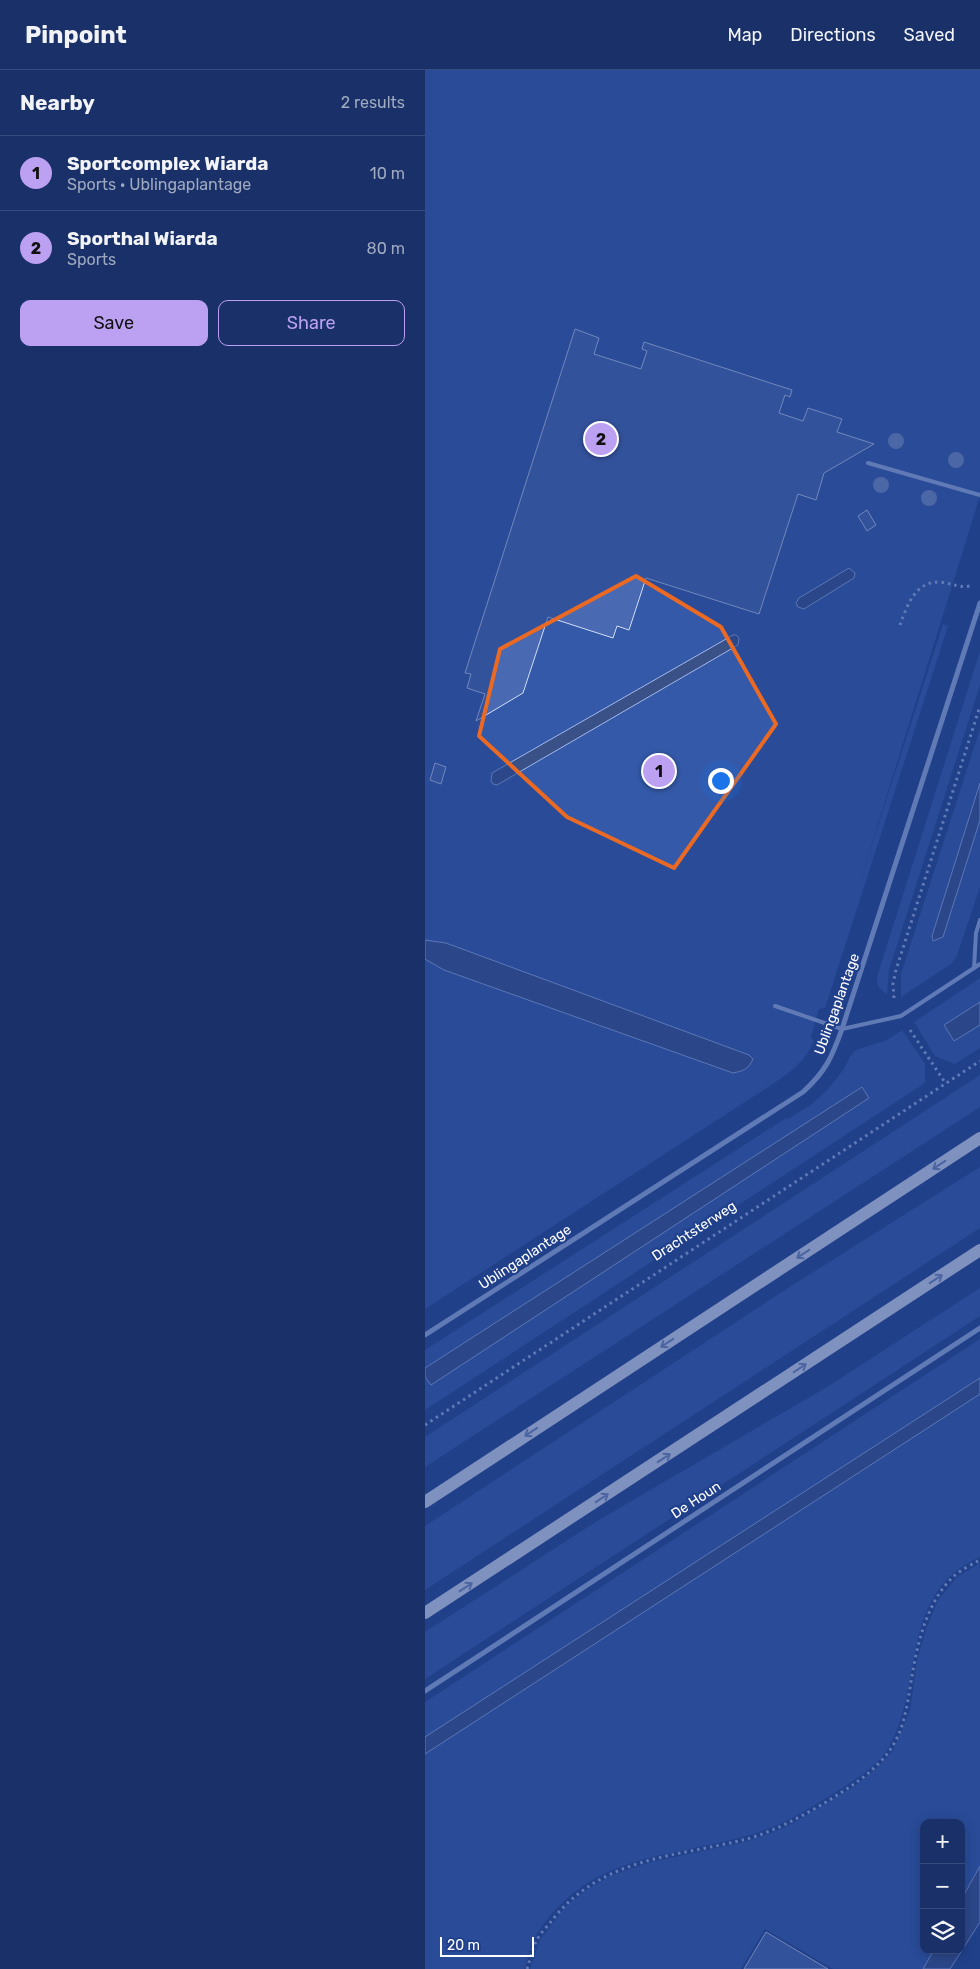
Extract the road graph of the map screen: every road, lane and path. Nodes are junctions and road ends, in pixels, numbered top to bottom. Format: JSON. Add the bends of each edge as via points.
{"nodes":[{"id":1,"x":868,"y":463,"type":"dead end"},
{"id":2,"x":980,"y":495,"type":"edge"},
{"id":3,"x":970,"y":586,"type":"dead end"},
{"id":4,"x":980,"y":603,"type":"edge"},
{"id":5,"x":900,"y":624,"type":"dead end"},
{"id":6,"x":980,"y":706,"type":"edge"},
{"id":7,"x":980,"y":920,"type":"edge"},
{"id":8,"x":980,"y":964,"type":"edge"},
{"id":9,"x":975,"y":968,"type":"junction"},
{"id":10,"x":775,"y":1006,"type":"dead end"},
{"id":11,"x":901,"y":1016,"type":"junction"},
{"id":12,"x":842,"y":1029,"type":"junction"},
{"id":13,"x":980,"y":1062,"type":"edge"},
{"id":14,"x":946,"y":1084,"type":"junction"},
{"id":15,"x":980,"y":1138,"type":"edge"},
{"id":16,"x":980,"y":1250,"type":"edge"},
{"id":17,"x":980,"y":1328,"type":"edge"},
{"id":18,"x":425,"y":1335,"type":"edge"},
{"id":19,"x":425,"y":1425,"type":"edge"},
{"id":20,"x":425,"y":1502,"type":"edge"},
{"id":21,"x":980,"y":1560,"type":"edge"},
{"id":22,"x":425,"y":1613,"type":"edge"},
{"id":23,"x":425,"y":1691,"type":"edge"},
{"id":24,"x":527,"y":1969,"type":"edge"}],
"edges":[{"from":1,"to":2,"type":"lane"},
{"from":3,"to":5,"type":"path","via":[[961,588],[939,582],[925,585],[910,598]]},
{"from":4,"to":12,"type":"street","name":"Ublingaplantage"},
{"from":6,"to":11,"type":"path","via":[[896,970],[894,997]]},
{"from":7,"to":9,"type":"lane","via":[[976,933]]},
{"from":8,"to":9,"type":"lane"},
{"from":9,"to":11,"type":"lane"},
{"from":10,"to":12,"type":"lane"},
{"from":11,"to":12,"type":"lane"},
{"from":11,"to":14,"type":"path"},
{"from":12,"to":18,"type":"street","name":"Ublingaplantage","via":[[831,1059],[819,1078],[803,1092]]},
{"from":13,"to":14,"type":"path","name":"Drachtsterweg"},
{"from":14,"to":19,"type":"path","name":"Drachtsterweg"},
{"from":15,"to":20,"type":"main road","one_way":true},
{"from":22,"to":16,"type":"main road","one_way":true},
{"from":17,"to":23,"type":"street","name":"De Houn"},
{"from":21,"to":24,"type":"path","via":[[955,1575],[935,1599],[914,1660],[907,1709],[900,1730],[890,1750],[876,1765],[853,1784],[772,1830],[744,1840],[650,1859],[609,1874],[565,1904],[537,1940]]}]}
